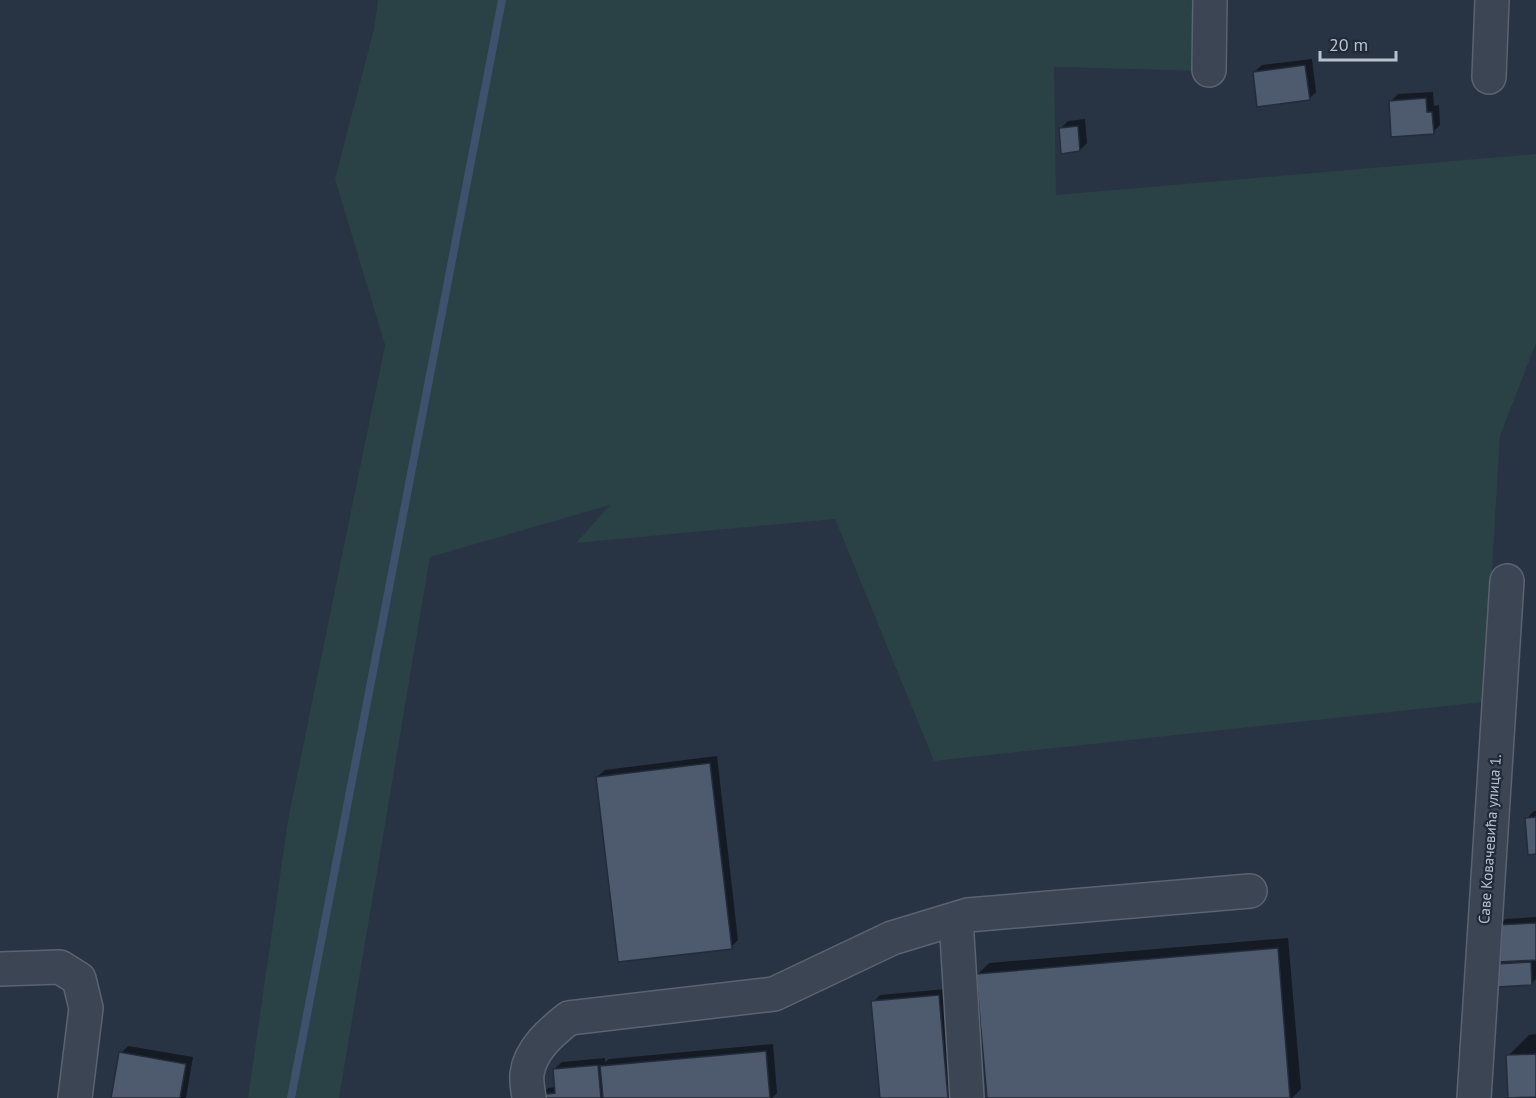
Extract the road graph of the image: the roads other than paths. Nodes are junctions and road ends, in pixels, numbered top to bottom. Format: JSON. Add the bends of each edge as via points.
{"nodes":[{"id":1,"x":1210,"y":0,"type":"edge"},
{"id":2,"x":1492,"y":0,"type":"edge"},
{"id":3,"x":1209,"y":70,"type":"dead end"},
{"id":4,"x":1489,"y":77,"type":"dead end"},
{"id":5,"x":1507,"y":580,"type":"dead end"},
{"id":6,"x":1250,"y":891,"type":"dead end"},
{"id":7,"x":956,"y":919,"type":"junction"},
{"id":8,"x":0,"y":969,"type":"edge"},
{"id":9,"x":75,"y":1098,"type":"edge"},
{"id":10,"x":529,"y":1098,"type":"edge"},
{"id":11,"x":967,"y":1098,"type":"edge"},
{"id":12,"x":1474,"y":1098,"type":"edge"}],
"edges":[{"from":1,"to":3,"type":"street"},
{"from":2,"to":4,"type":"street"},
{"from":5,"to":12,"type":"street","name":"Саве Ковачевића улица 1."},
{"from":6,"to":7,"type":"street"},
{"from":7,"to":10,"type":"street","via":[[892,938],[774,994],[569,1018],[548,1034],[534,1055],[527,1073]]},
{"from":7,"to":11,"type":"street"},
{"from":8,"to":9,"type":"street","via":[[60,967],[80,979],[87,1008]]}]}
